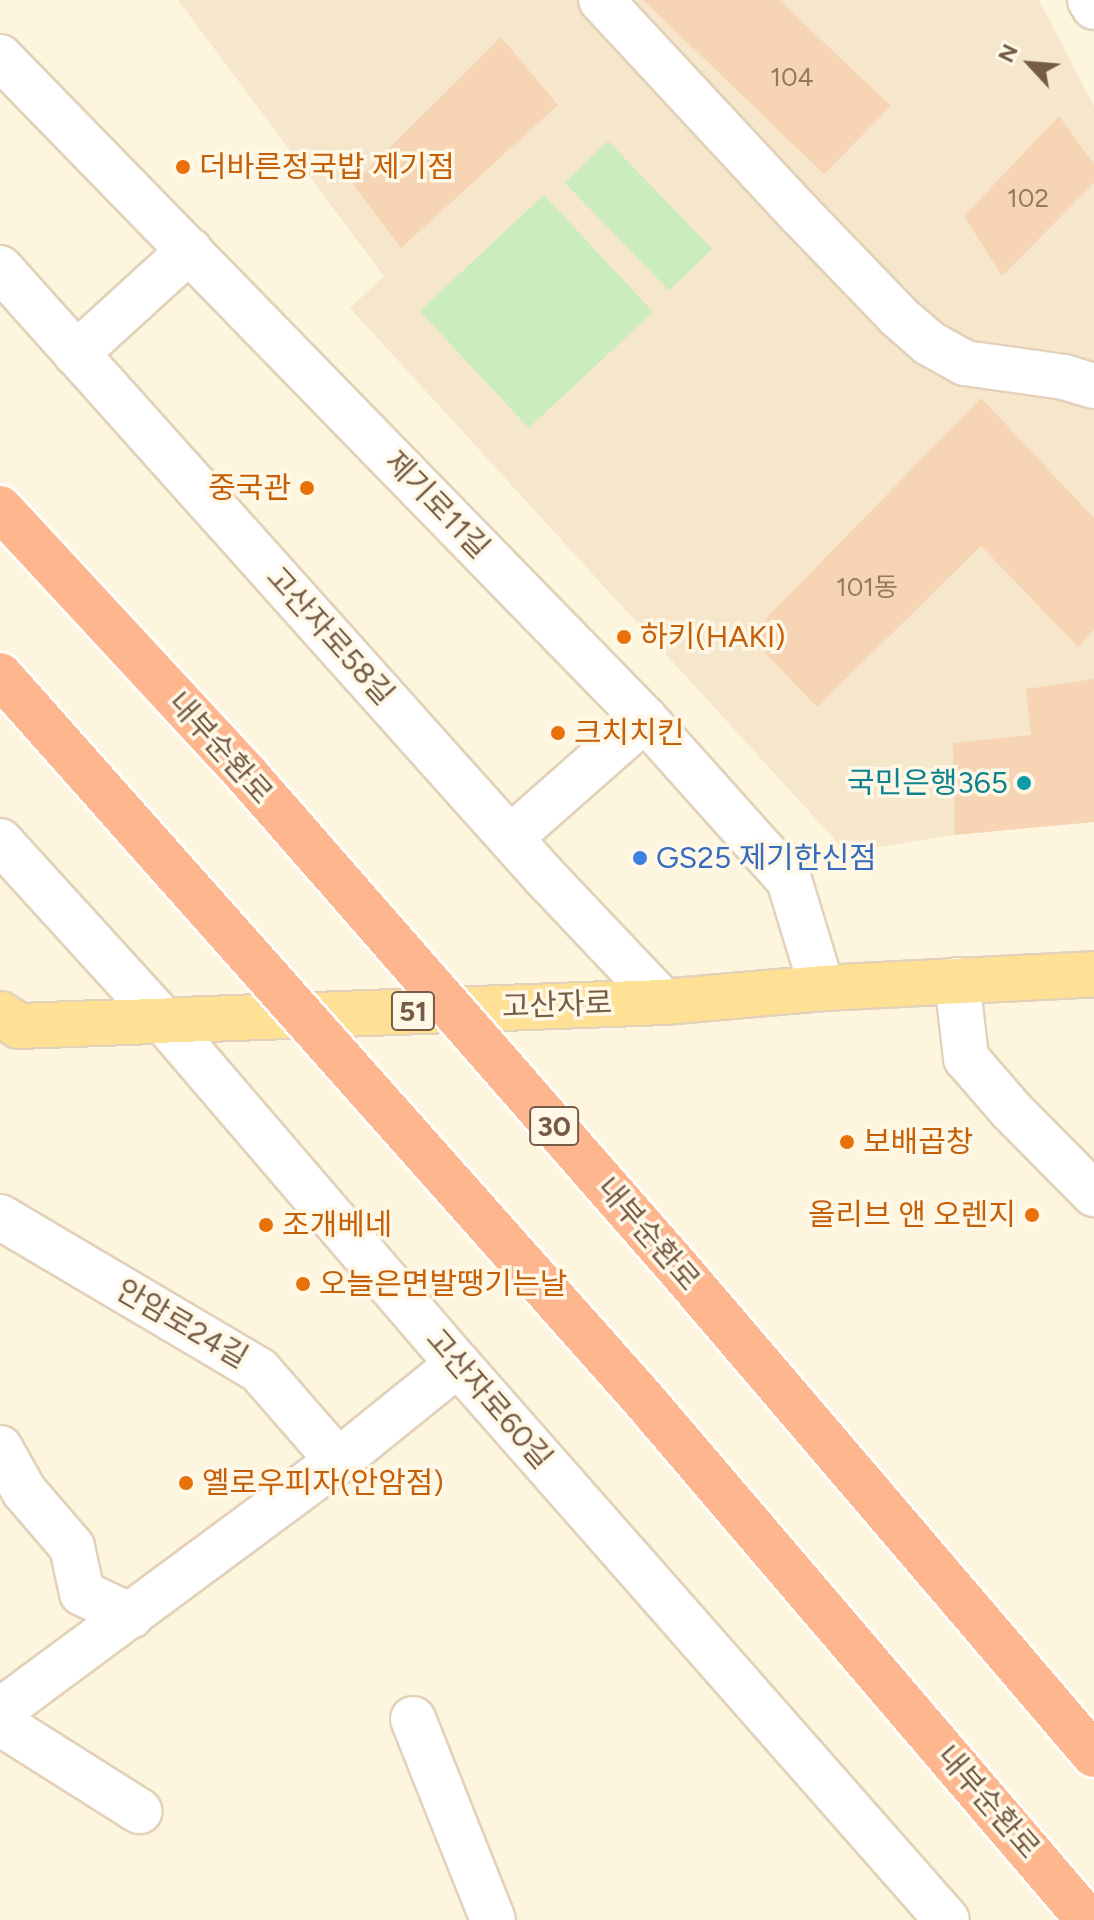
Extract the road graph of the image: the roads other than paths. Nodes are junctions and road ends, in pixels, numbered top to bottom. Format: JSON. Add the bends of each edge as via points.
{"nodes":[{"id":1,"x":601,"y":0,"type":"edge"},
{"id":2,"x":1090,"y":0,"type":"edge"},
{"id":3,"x":1094,"y":7,"type":"edge"},
{"id":4,"x":0,"y":57,"type":"edge"},
{"id":5,"x":190,"y":250,"type":"junction"},
{"id":6,"x":0,"y":268,"type":"edge"},
{"id":7,"x":76,"y":354,"type":"junction"},
{"id":8,"x":1094,"y":386,"type":"edge"},
{"id":9,"x":0,"y":508,"type":"edge"},
{"id":10,"x":0,"y":675,"type":"edge"},
{"id":11,"x":645,"y":719,"type":"junction"},
{"id":12,"x":510,"y":838,"type":"junction"},
{"id":13,"x":0,"y":841,"type":"edge"},
{"id":14,"x":1094,"y":974,"type":"edge"},
{"id":15,"x":957,"y":980,"type":"junction"},
{"id":16,"x":822,"y":988,"type":"junction"},
{"id":17,"x":663,"y":1002,"type":"junction"},
{"id":18,"x":163,"y":1020,"type":"junction"},
{"id":19,"x":6,"y":1029,"type":"edge"},
{"id":20,"x":1094,"y":1194,"type":"edge"},
{"id":21,"x":0,"y":1217,"type":"edge"},
{"id":22,"x":458,"y":1364,"type":"junction"},
{"id":23,"x":0,"y":1448,"type":"edge"},
{"id":24,"x":338,"y":1461,"type":"junction"},
{"id":25,"x":131,"y":1616,"type":"junction"},
{"id":26,"x":0,"y":1711,"type":"edge"},
{"id":27,"x":413,"y":1719,"type":"dead end"},
{"id":28,"x":0,"y":1723,"type":"edge"},
{"id":29,"x":1094,"y":1755,"type":"edge"},
{"id":30,"x":139,"y":1811,"type":"dead end"},
{"id":31,"x":930,"y":1915,"type":"edge"},
{"id":32,"x":493,"y":1920,"type":"edge"},
{"id":33,"x":1088,"y":1920,"type":"edge"}],
"edges":[{"from":1,"to":8,"type":"street","via":[[800,214],[929,343],[965,363]]},
{"from":2,"to":3,"type":"street"},
{"from":4,"to":5,"type":"street","name":"제기로11길"},
{"from":5,"to":7,"type":"street"},
{"from":5,"to":11,"type":"street","name":"제기로11길"},
{"from":6,"to":7,"type":"street","name":"고산자로58길"},
{"from":7,"to":12,"type":"street","name":"고산자로58길"},
{"from":9,"to":29,"type":"highway","name":"내부순환로","number":"30","bridge":true,"via":[[267,798]]},
{"from":10,"to":33,"type":"highway","name":"내부순환로","bridge":true,"via":[[638,1393]]},
{"from":11,"to":12,"type":"street"},
{"from":11,"to":16,"type":"street","name":"제기로11길","via":[[789,880]]},
{"from":12,"to":17,"type":"street","name":"고산자로58길"},
{"from":13,"to":18,"type":"street","name":"고산자로60길"},
{"from":14,"to":15,"type":"main road","name":"고산자로","number":"51"},
{"from":15,"to":16,"type":"main road","name":"고산자로","number":"51"},
{"from":15,"to":20,"type":"street","via":[[966,1058]]},
{"from":16,"to":17,"type":"main road","name":"고산자로","number":"51"},
{"from":17,"to":18,"type":"main road","name":"고산자로","number":"51","bridge":true},
{"from":18,"to":19,"type":"main road","name":"고산자로","number":"51"},
{"from":18,"to":22,"type":"street","name":"고산자로60길"},
{"from":21,"to":24,"type":"street","name":"안암로24길","via":[[259,1370]]},
{"from":22,"to":24,"type":"street"},
{"from":22,"to":31,"type":"street","name":"고산자로60길"},
{"from":23,"to":25,"type":"street","via":[[24,1491],[72,1547],[82,1593]]},
{"from":24,"to":25,"type":"street"},
{"from":25,"to":26,"type":"street"},
{"from":27,"to":32,"type":"street"},
{"from":28,"to":30,"type":"street"}]}
